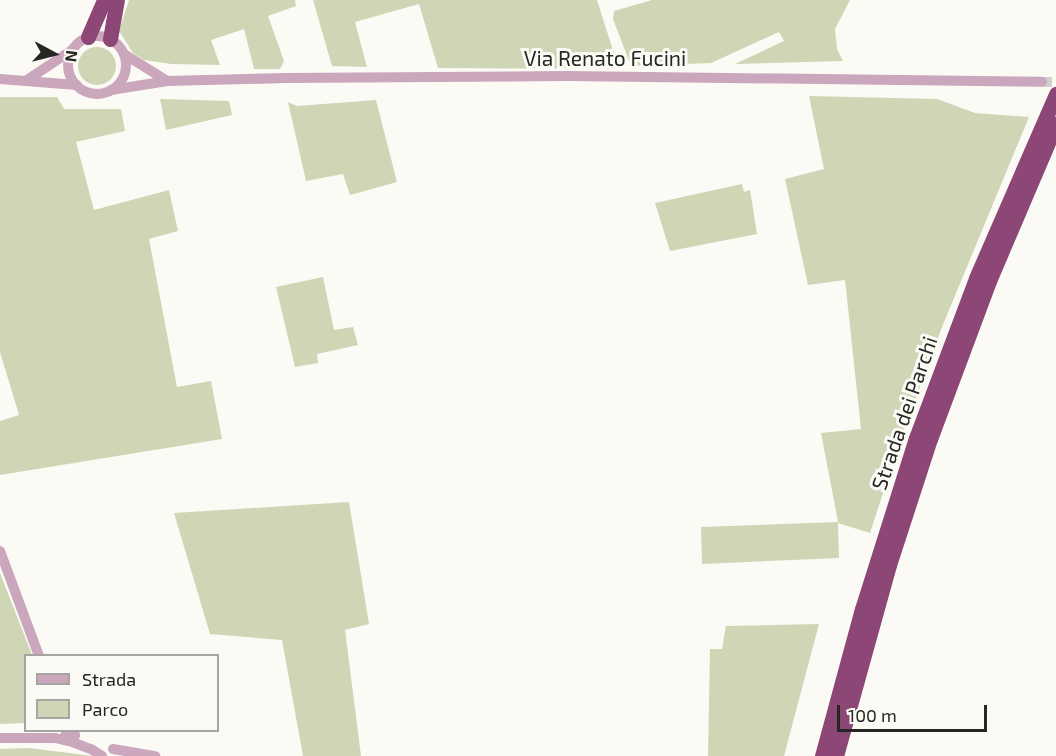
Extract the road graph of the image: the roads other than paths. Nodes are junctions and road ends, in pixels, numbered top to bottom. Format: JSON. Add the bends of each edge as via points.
{"nodes":[{"id":1,"x":104,"y":0,"type":"edge"},
{"id":2,"x":117,"y":0,"type":"edge"},
{"id":3,"x":88,"y":37,"type":"junction"},
{"id":4,"x":111,"y":39,"type":"junction"},
{"id":5,"x":73,"y":50,"type":"junction"},
{"id":6,"x":124,"y":54,"type":"junction"},
{"id":7,"x":0,"y":79,"type":"edge"},
{"id":8,"x":27,"y":80,"type":"junction"},
{"id":9,"x":167,"y":81,"type":"junction"},
{"id":10,"x":1042,"y":82,"type":"tunnel mouth"},
{"id":11,"x":77,"y":85,"type":"junction"},
{"id":12,"x":111,"y":90,"type":"junction"},
{"id":13,"x":1056,"y":94,"type":"edge"},
{"id":14,"x":1050,"y":123,"type":"edge"},
{"id":15,"x":0,"y":551,"type":"edge"},
{"id":16,"x":38,"y":654,"type":"edge"},
{"id":17,"x":68,"y":735,"type":"edge"},
{"id":18,"x":0,"y":738,"type":"edge"},
{"id":19,"x":111,"y":754,"type":"edge"},
{"id":20,"x":155,"y":756,"type":"edge"},
{"id":21,"x":822,"y":756,"type":"edge"},
{"id":22,"x":836,"y":756,"type":"edge"}],
"edges":[{"from":1,"to":3,"type":"highway"},
{"from":2,"to":4,"type":"highway"},
{"from":3,"to":4,"type":"street"},
{"from":3,"to":5,"type":"street"},
{"from":4,"to":6,"type":"street"},
{"from":5,"to":8,"type":"street"},
{"from":5,"to":11,"type":"street","via":[[68,68]]},
{"from":6,"to":9,"type":"street"},
{"from":6,"to":12,"type":"street","via":[[125,71]]},
{"from":7,"to":8,"type":"street"},
{"from":8,"to":11,"type":"street"},
{"from":9,"to":10,"type":"street","name":"Via Renato Fucini","via":[[568,76]]},
{"from":9,"to":12,"type":"street","name":"Via Renato Fucini"},
{"from":11,"to":12,"type":"street","via":[[93,93]]},
{"from":13,"to":14,"type":"highway","name":"Strada dei Parchi"},
{"from":14,"to":21,"type":"highway","name":"Strada dei Parchi","via":[[976,278],[916,438],[865,598]]},
{"from":14,"to":22,"type":"highway","name":"Strada dei Parchi","via":[[930,440],[888,565]]},
{"from":15,"to":16,"type":"street"},
{"from":17,"to":18,"type":"street"},
{"from":17,"to":19,"type":"street"},
{"from":19,"to":20,"type":"street"}]}
